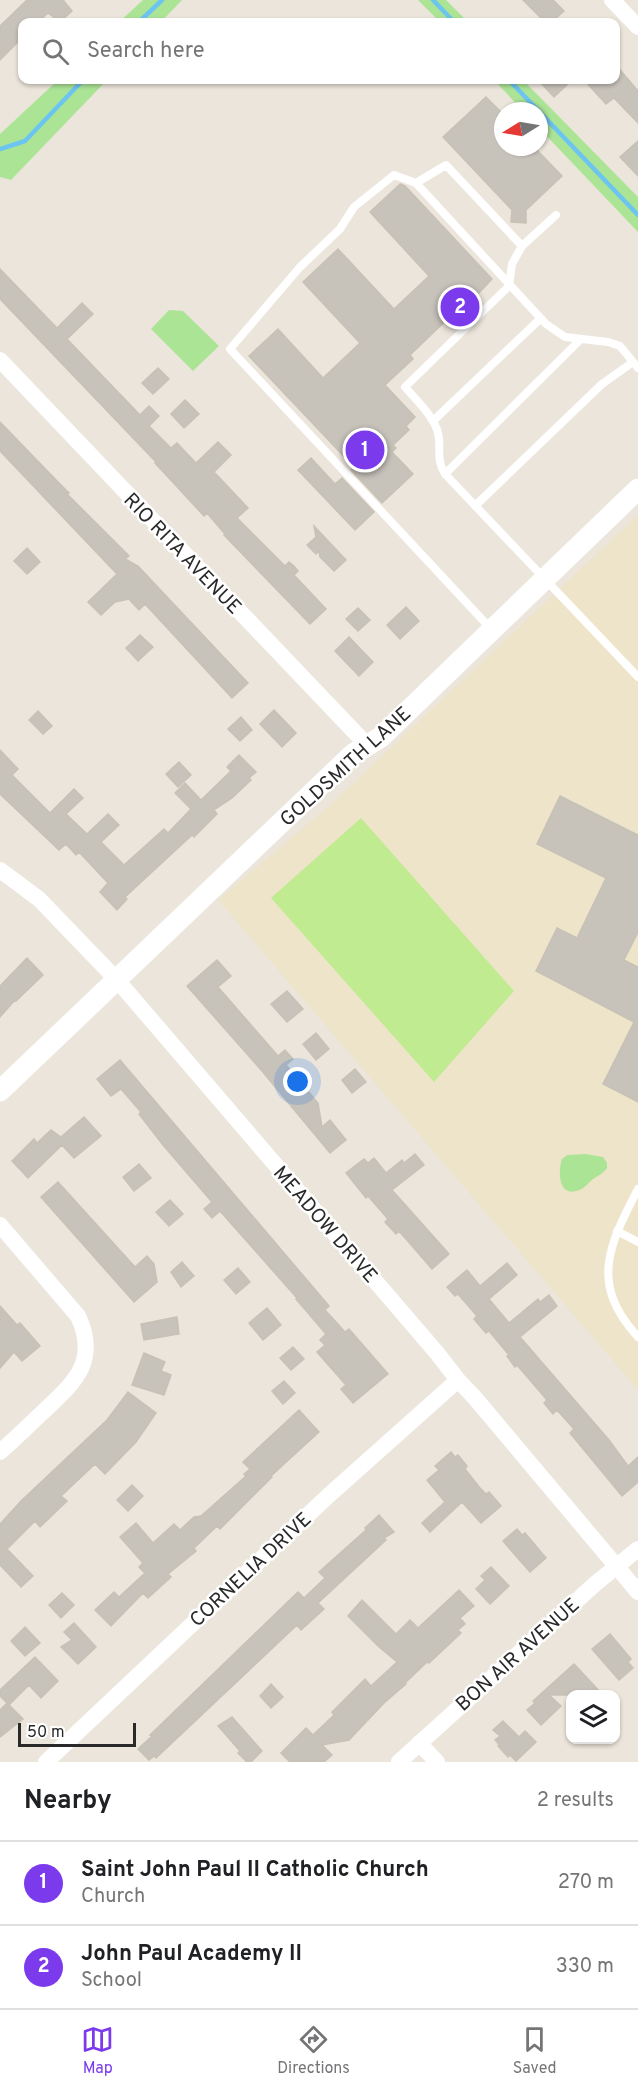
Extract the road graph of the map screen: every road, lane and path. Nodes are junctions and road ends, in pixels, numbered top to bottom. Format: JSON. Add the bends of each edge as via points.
{"nodes":[{"id":1,"x":612,"y":0,"type":"edge"},
{"id":2,"x":638,"y":27,"type":"edge"},
{"id":3,"x":416,"y":183,"type":"junction"},
{"id":4,"x":556,"y":215,"type":"dead end"},
{"id":5,"x":522,"y":246,"type":"junction"},
{"id":6,"x":509,"y":286,"type":"junction"},
{"id":7,"x":540,"y":319,"type":"junction"},
{"id":8,"x":581,"y":339,"type":"junction"},
{"id":9,"x":0,"y":360,"type":"edge"},
{"id":10,"x":636,"y":365,"type":"edge"},
{"id":11,"x":433,"y":421,"type":"junction"},
{"id":12,"x":445,"y":474,"type":"junction"},
{"id":13,"x":638,"y":489,"type":"edge"},
{"id":14,"x":476,"y":506,"type":"junction"},
{"id":15,"x":545,"y":579,"type":"junction"},
{"id":16,"x":492,"y":630,"type":"junction"},
{"id":17,"x":638,"y":677,"type":"edge"},
{"id":18,"x":367,"y":745,"type":"junction"},
{"id":19,"x":0,"y":870,"type":"edge"},
{"id":20,"x":117,"y":980,"type":"junction"},
{"id":21,"x":0,"y":1092,"type":"edge"},
{"id":22,"x":638,"y":1189,"type":"edge"},
{"id":23,"x":0,"y":1225,"type":"edge"},
{"id":24,"x":617,"y":1231,"type":"junction"},
{"id":25,"x":638,"y":1242,"type":"edge"},
{"id":26,"x":638,"y":1337,"type":"edge"},
{"id":27,"x":458,"y":1380,"type":"junction"},
{"id":28,"x":0,"y":1452,"type":"edge"},
{"id":29,"x":638,"y":1549,"type":"edge"},
{"id":30,"x":616,"y":1567,"type":"junction"},
{"id":31,"x":638,"y":1592,"type":"edge"},
{"id":32,"x":419,"y":1743,"type":"junction"},
{"id":33,"x":46,"y":1762,"type":"edge"},
{"id":34,"x":399,"y":1762,"type":"edge"},
{"id":35,"x":437,"y":1762,"type":"edge"}],
"edges":[{"from":1,"to":2,"type":"street"},
{"from":3,"to":5,"type":"lane","via":[[446,165]]},
{"from":3,"to":6,"type":"lane"},
{"from":3,"to":16,"type":"lane","via":[[394,175],[354,207],[340,229],[300,267],[230,349]]},
{"from":4,"to":5,"type":"lane"},
{"from":5,"to":6,"type":"lane","via":[[512,264]]},
{"from":6,"to":7,"type":"lane"},
{"from":6,"to":11,"type":"lane","via":[[405,387]]},
{"from":7,"to":8,"type":"lane","via":[[565,338]]},
{"from":7,"to":11,"type":"lane"},
{"from":8,"to":10,"type":"lane","via":[[620,346]]},
{"from":8,"to":12,"type":"lane"},
{"from":9,"to":18,"type":"street","name":"RIO RITA AVENUE"},
{"from":10,"to":14,"type":"lane","via":[[602,384]]},
{"from":11,"to":12,"type":"lane","via":[[438,432],[439,463]]},
{"from":12,"to":14,"type":"lane"},
{"from":13,"to":15,"type":"street","name":"GOLDSMITH LANE"},
{"from":14,"to":15,"type":"lane"},
{"from":15,"to":16,"type":"street","name":"GOLDSMITH LANE"},
{"from":15,"to":17,"type":"lane"},
{"from":16,"to":18,"type":"street","name":"GOLDSMITH LANE","via":[[381,737]]},
{"from":18,"to":20,"type":"street","name":"GOLDSMITH LANE","via":[[353,754]]},
{"from":19,"to":20,"type":"street","name":"MEADOW DRIVE","via":[[39,899]]},
{"from":20,"to":21,"type":"street","name":"GOLDSMITH LANE"},
{"from":20,"to":27,"type":"street","name":"MEADOW DRIVE"},
{"from":22,"to":24,"type":"lane"},
{"from":23,"to":28,"type":"street","via":[[78,1316],[86,1343],[83,1366],[71,1385]]},
{"from":24,"to":25,"type":"lane"},
{"from":24,"to":26,"type":"lane","via":[[608,1281],[621,1317]]},
{"from":27,"to":30,"type":"street","name":"MEADOW DRIVE"},
{"from":27,"to":33,"type":"street","name":"CORNELIA DRIVE","via":[[328,1496]]},
{"from":29,"to":30,"type":"street","name":"BON AIR AVENUE"},
{"from":30,"to":31,"type":"street","name":"MEADOW DRIVE"},
{"from":30,"to":32,"type":"street","name":"BON AIR AVENUE"},
{"from":32,"to":34,"type":"street","name":"BON AIR AVENUE"},
{"from":32,"to":35,"type":"street"}]}
